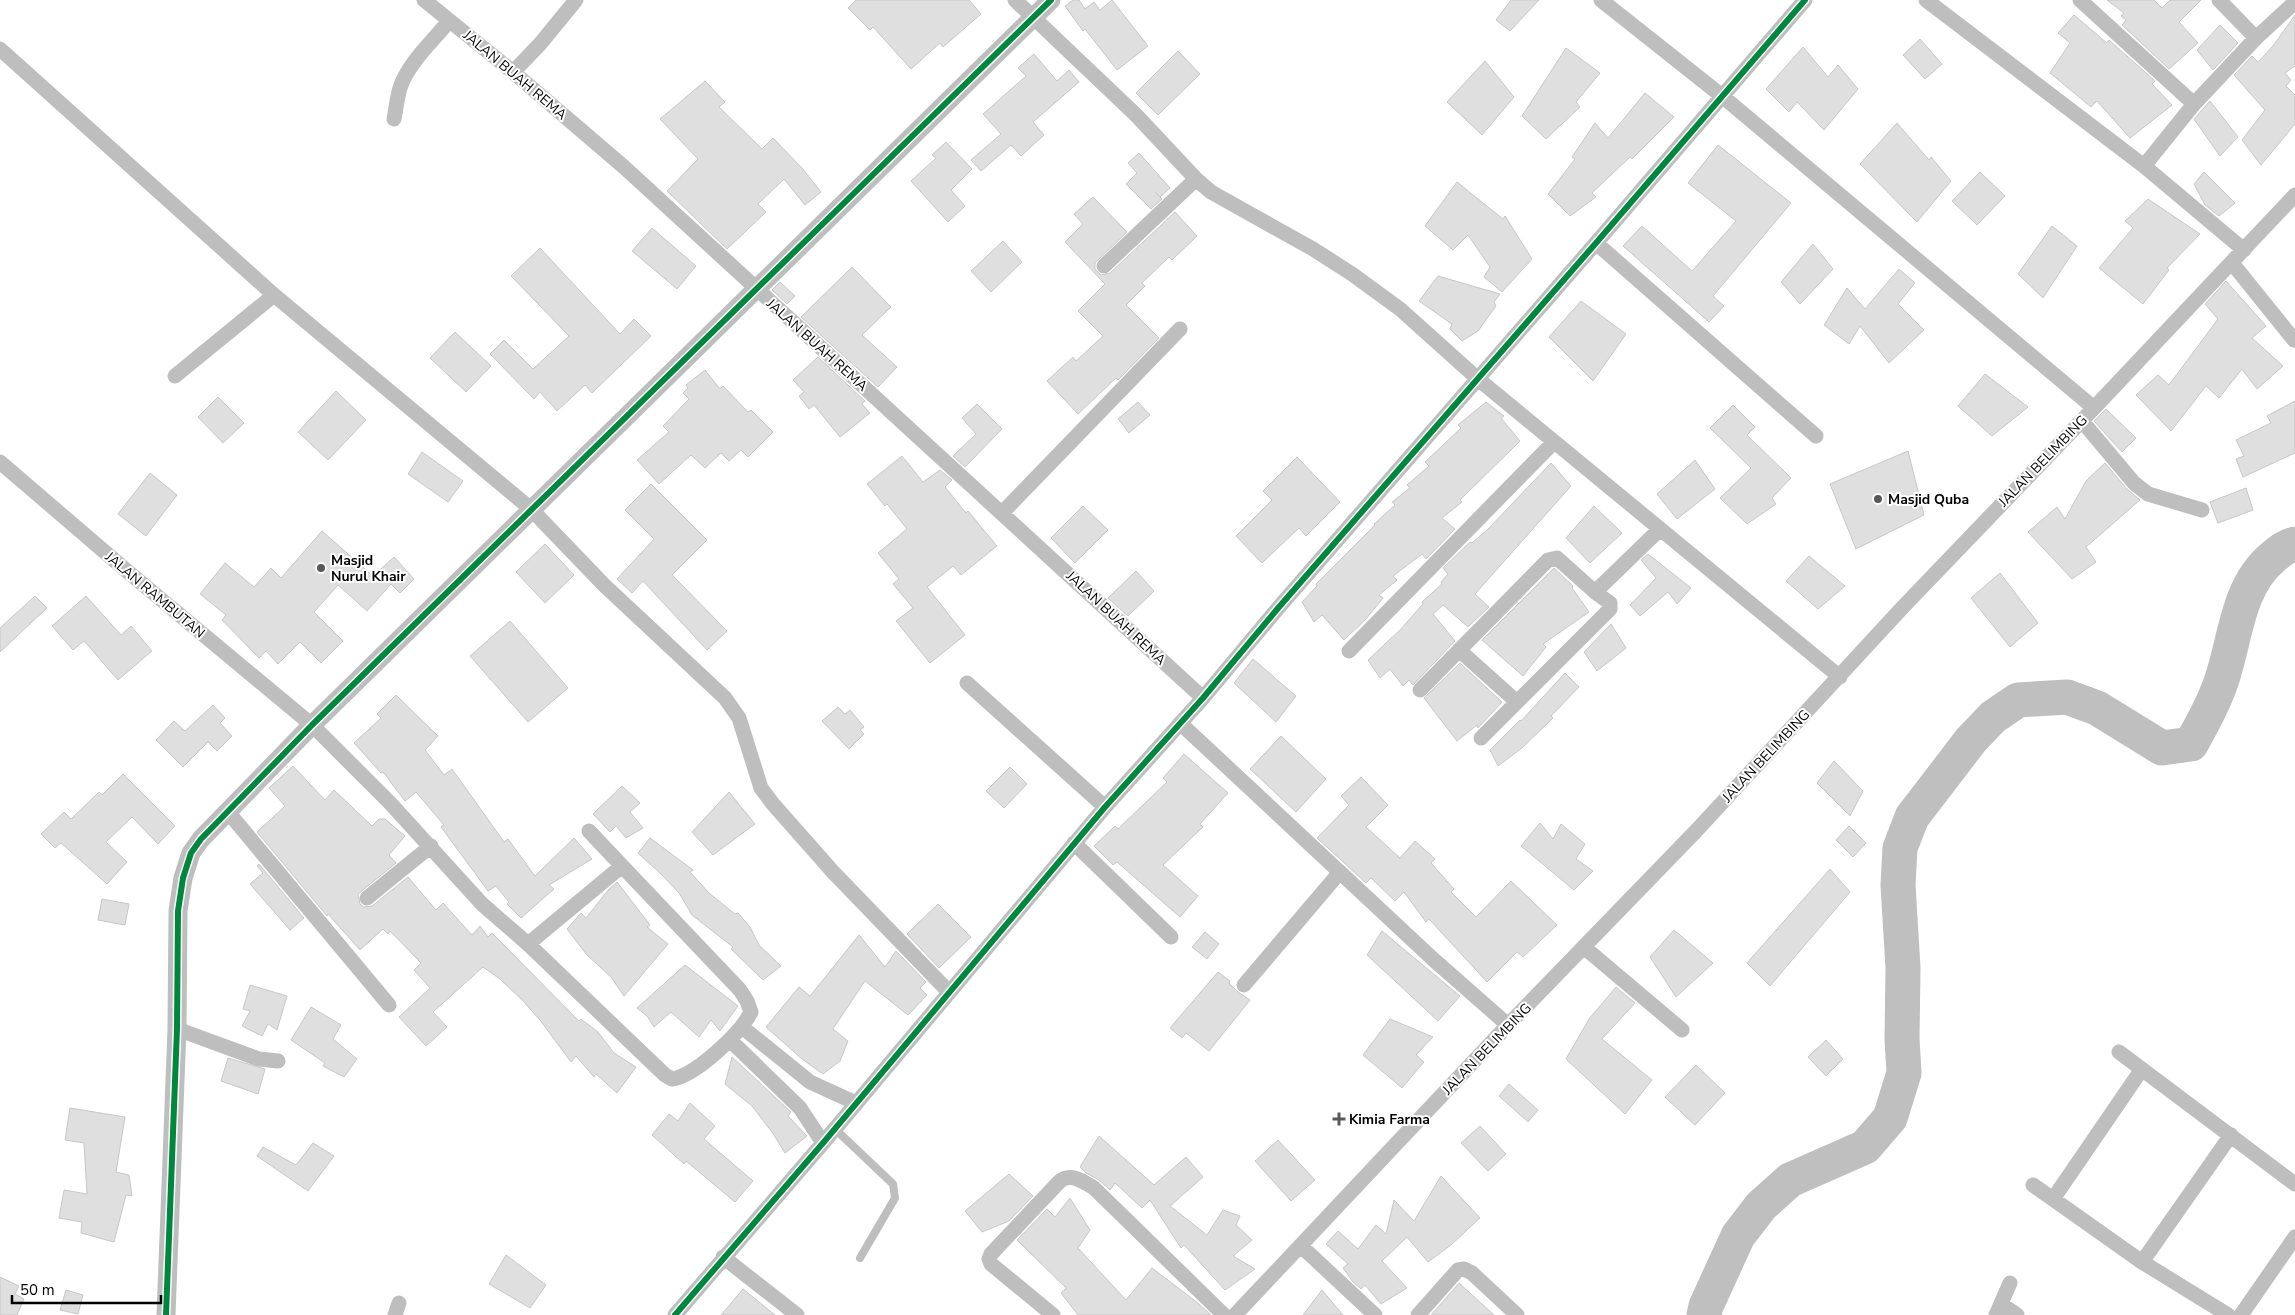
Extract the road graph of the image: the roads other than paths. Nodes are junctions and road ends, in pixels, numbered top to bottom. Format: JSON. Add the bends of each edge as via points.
{"nodes":[{"id":1,"x":424,"y":0,"type":"edge"},
{"id":2,"x":576,"y":0,"type":"edge"},
{"id":3,"x":1015,"y":0,"type":"edge"},
{"id":4,"x":1051,"y":0,"type":"edge"},
{"id":5,"x":1601,"y":0,"type":"edge"},
{"id":6,"x":1805,"y":0,"type":"edge"},
{"id":7,"x":1926,"y":0,"type":"edge"},
{"id":8,"x":2080,"y":0,"type":"edge"},
{"id":9,"x":2219,"y":0,"type":"edge"},
{"id":10,"x":2295,"y":2,"type":"edge"},
{"id":11,"x":1034,"y":16,"type":"junction"},
{"id":12,"x":449,"y":21,"type":"junction"},
{"id":13,"x":2256,"y":38,"type":"junction"},
{"id":14,"x":0,"y":49,"type":"edge"},
{"id":15,"x":513,"y":72,"type":"junction"},
{"id":16,"x":1722,"y":96,"type":"junction"},
{"id":17,"x":2194,"y":104,"type":"junction"},
{"id":18,"x":394,"y":119,"type":"dead end"},
{"id":19,"x":2144,"y":166,"type":"junction"},
{"id":20,"x":1196,"y":179,"type":"junction"},
{"id":21,"x":2295,"y":195,"type":"edge"},
{"id":22,"x":1596,"y":243,"type":"junction"},
{"id":23,"x":2244,"y":250,"type":"junction"},
{"id":24,"x":2232,"y":263,"type":"junction"},
{"id":25,"x":1104,"y":266,"type":"dead end"},
{"id":26,"x":756,"y":290,"type":"junction"},
{"id":27,"x":274,"y":295,"type":"junction"},
{"id":28,"x":1180,"y":329,"type":"dead end"},
{"id":29,"x":2294,"y":340,"type":"edge"},
{"id":30,"x":175,"y":376,"type":"dead end"},
{"id":31,"x":1478,"y":379,"type":"junction"},
{"id":32,"x":2094,"y":408,"type":"junction"},
{"id":33,"x":2082,"y":420,"type":"junction"},
{"id":34,"x":1816,"y":436,"type":"dead end"},
{"id":35,"x":1554,"y":442,"type":"junction"},
{"id":36,"x":0,"y":462,"type":"edge"},
{"id":37,"x":531,"y":509,"type":"junction"},
{"id":38,"x":2202,"y":510,"type":"dead end"},
{"id":39,"x":1002,"y":513,"type":"junction"},
{"id":40,"x":1659,"y":530,"type":"junction"},
{"id":41,"x":1595,"y":592,"type":"junction"},
{"id":42,"x":1349,"y":650,"type":"dead end"},
{"id":43,"x":1459,"y":650,"type":"junction"},
{"id":44,"x":1840,"y":677,"type":"junction"},
{"id":45,"x":967,"y":683,"type":"dead end"},
{"id":46,"x":1420,"y":690,"type":"dead end"},
{"id":47,"x":1203,"y":698,"type":"junction"},
{"id":48,"x":1517,"y":702,"type":"junction"},
{"id":49,"x":1180,"y":723,"type":"junction"},
{"id":50,"x":312,"y":725,"type":"junction"},
{"id":51,"x":1481,"y":738,"type":"dead end"},
{"id":52,"x":1105,"y":807,"type":"junction"},
{"id":53,"x":228,"y":812,"type":"junction"},
{"id":54,"x":589,"y":831,"type":"dead end"},
{"id":55,"x":1074,"y":843,"type":"junction"},
{"id":56,"x":431,"y":846,"type":"junction"},
{"id":57,"x":622,"y":866,"type":"junction"},
{"id":58,"x":1340,"y":872,"type":"junction"},
{"id":59,"x":367,"y":898,"type":"dead end"},
{"id":60,"x":1171,"y":937,"type":"dead end"},
{"id":61,"x":528,"y":944,"type":"junction"},
{"id":62,"x":1585,"y":948,"type":"junction"},
{"id":63,"x":1244,"y":985,"type":"dead end"},
{"id":64,"x":949,"y":992,"type":"junction"},
{"id":65,"x":389,"y":1005,"type":"dead end"},
{"id":66,"x":1508,"y":1025,"type":"junction"},
{"id":67,"x":742,"y":1027,"type":"junction"},
{"id":68,"x":177,"y":1028,"type":"junction"},
{"id":69,"x":1682,"y":1030,"type":"dead end"},
{"id":70,"x":730,"y":1040,"type":"junction"},
{"id":71,"x":2119,"y":1052,"type":"dead end"},
{"id":72,"x":278,"y":1061,"type":"dead end"},
{"id":73,"x":2142,"y":1069,"type":"junction"},
{"id":74,"x":856,"y":1103,"type":"junction"},
{"id":75,"x":835,"y":1129,"type":"junction"},
{"id":76,"x":2230,"y":1135,"type":"junction"},
{"id":77,"x":823,"y":1143,"type":"junction"},
{"id":78,"x":2295,"y":1184,"type":"edge"},
{"id":79,"x":2033,"y":1185,"type":"dead end"},
{"id":80,"x":2053,"y":1199,"type":"junction"},
{"id":81,"x":2295,"y":1237,"type":"edge"},
{"id":82,"x":1300,"y":1246,"type":"junction"},
{"id":83,"x":723,"y":1257,"type":"junction"},
{"id":84,"x":860,"y":1258,"type":"dead end"},
{"id":85,"x":2142,"y":1262,"type":"junction"},
{"id":86,"x":2010,"y":1283,"type":"dead end"},
{"id":87,"x":1999,"y":1310,"type":"edge"},
{"id":88,"x":166,"y":1315,"type":"edge"},
{"id":89,"x":675,"y":1315,"type":"edge"},
{"id":90,"x":796,"y":1315,"type":"edge"},
{"id":91,"x":1053,"y":1315,"type":"edge"},
{"id":92,"x":1224,"y":1315,"type":"edge"},
{"id":93,"x":1235,"y":1315,"type":"edge"},
{"id":94,"x":1375,"y":1315,"type":"edge"},
{"id":95,"x":1418,"y":1315,"type":"edge"},
{"id":96,"x":1517,"y":1315,"type":"edge"},
{"id":97,"x":2018,"y":1315,"type":"edge"},
{"id":98,"x":2228,"y":1315,"type":"edge"},
{"id":99,"x":2241,"y":1315,"type":"edge"}],
"edges":[{"from":1,"to":12,"type":"street","name":"JALAN BUAH REMA"},
{"from":2,"to":15,"type":"street"},
{"from":3,"to":11,"type":"street"},
{"from":4,"to":11,"type":"street"},
{"from":5,"to":16,"type":"street"},
{"from":6,"to":16,"type":"street"},
{"from":7,"to":19,"type":"street"},
{"from":8,"to":17,"type":"street"},
{"from":9,"to":13,"type":"street"},
{"from":10,"to":13,"type":"street"},
{"from":11,"to":20,"type":"street"},
{"from":11,"to":26,"type":"street"},
{"from":12,"to":15,"type":"street","name":"JALAN BUAH REMA"},
{"from":12,"to":18,"type":"street","via":[[405,76]]},
{"from":13,"to":17,"type":"street"},
{"from":14,"to":27,"type":"street"},
{"from":15,"to":26,"type":"street","name":"JALAN BUAH REMA","via":[[624,167]]},
{"from":16,"to":22,"type":"street"},
{"from":16,"to":32,"type":"street"},
{"from":17,"to":19,"type":"street"},
{"from":19,"to":23,"type":"street"},
{"from":20,"to":25,"type":"street"},
{"from":20,"to":31,"type":"street","via":[[1211,192],[1352,274],[1400,309]]},
{"from":21,"to":23,"type":"street","name":"JALAN BELIMBING"},
{"from":22,"to":31,"type":"street"},
{"from":22,"to":34,"type":"street"},
{"from":23,"to":24,"type":"street","name":"JALAN BELIMBING"},
{"from":24,"to":29,"type":"street"},
{"from":24,"to":32,"type":"street","name":"JALAN BELIMBING"},
{"from":26,"to":37,"type":"street"},
{"from":26,"to":39,"type":"street","name":"JALAN BUAH REMA"},
{"from":27,"to":30,"type":"street"},
{"from":27,"to":37,"type":"street"},
{"from":28,"to":39,"type":"street"},
{"from":31,"to":35,"type":"street"},
{"from":31,"to":47,"type":"street"},
{"from":32,"to":33,"type":"street","name":"JALAN BELIMBING"},
{"from":33,"to":38,"type":"street","via":[[2134,483],[2148,494]]},
{"from":33,"to":44,"type":"street","name":"JALAN BELIMBING"},
{"from":35,"to":40,"type":"street"},
{"from":35,"to":42,"type":"street"},
{"from":36,"to":50,"type":"street","name":"JALAN RAMBUTAN"},
{"from":37,"to":50,"type":"street"},
{"from":37,"to":64,"type":"street","via":[[604,585],[725,698],[739,718],[761,788],[773,804],[833,872]]},
{"from":39,"to":47,"type":"street","name":"JALAN BUAH REMA"},
{"from":40,"to":41,"type":"street"},
{"from":40,"to":44,"type":"street"},
{"from":41,"to":43,"type":"street","via":[[1557,558],[1552,558]]},
{"from":41,"to":48,"type":"street","via":[[1610,604],[1610,609]]},
{"from":43,"to":46,"type":"street"},
{"from":43,"to":48,"type":"street"},
{"from":44,"to":62,"type":"street","name":"JALAN BELIMBING"},
{"from":45,"to":52,"type":"street"},
{"from":47,"to":49,"type":"street"},
{"from":48,"to":51,"type":"street"},
{"from":49,"to":52,"type":"street"},
{"from":49,"to":58,"type":"street"},
{"from":50,"to":53,"type":"street"},
{"from":50,"to":56,"type":"street","name":"JALAN RAMBUTAN"},
{"from":52,"to":55,"type":"street"},
{"from":53,"to":65,"type":"street"},
{"from":53,"to":68,"type":"street","via":[[191,853],[183,878],[177,936]]},
{"from":54,"to":57,"type":"street"},
{"from":55,"to":60,"type":"street"},
{"from":55,"to":64,"type":"street"},
{"from":56,"to":59,"type":"street"},
{"from":56,"to":61,"type":"street","name":"JALAN RAMBUTAN","via":[[482,904]]},
{"from":57,"to":61,"type":"street"},
{"from":57,"to":67,"type":"street","via":[[740,990],[751,1012]]},
{"from":58,"to":63,"type":"street"},
{"from":58,"to":66,"type":"street"},
{"from":61,"to":70,"type":"street","name":"JALAN RAMBUTAN","via":[[653,1066],[672,1079],[684,1076]]},
{"from":62,"to":66,"type":"street","name":"JALAN BELIMBING"},
{"from":62,"to":69,"type":"street"},
{"from":64,"to":74,"type":"street"},
{"from":66,"to":82,"type":"street","name":"JALAN BELIMBING"},
{"from":67,"to":70,"type":"street"},
{"from":67,"to":74,"type":"street","via":[[810,1082]]},
{"from":68,"to":72,"type":"street","via":[[259,1059]]},
{"from":68,"to":88,"type":"street"},
{"from":70,"to":77,"type":"street","via":[[800,1108]]},
{"from":71,"to":73,"type":"street"},
{"from":73,"to":76,"type":"street"},
{"from":73,"to":80,"type":"street"},
{"from":74,"to":75,"type":"street"},
{"from":75,"to":77,"type":"street"},
{"from":75,"to":84,"type":"lane","via":[[893,1184],[894,1198]]},
{"from":76,"to":78,"type":"street"},
{"from":76,"to":85,"type":"street"},
{"from":77,"to":83,"type":"street"},
{"from":79,"to":80,"type":"street"},
{"from":80,"to":85,"type":"street"},
{"from":81,"to":99,"type":"street"},
{"from":82,"to":93,"type":"street","name":"JALAN BELIMBING"},
{"from":82,"to":94,"type":"street"},
{"from":83,"to":89,"type":"street"},
{"from":83,"to":90,"type":"street"},
{"from":85,"to":98,"type":"street"},
{"from":86,"to":87,"type":"street"},
{"from":87,"to":97,"type":"street"},
{"from":91,"to":92,"type":"street","via":[[990,1259],[991,1254],[1059,1182],[1072,1177],[1094,1188]]},
{"from":95,"to":96,"type":"street","via":[[1460,1268],[1472,1273]]}]}
